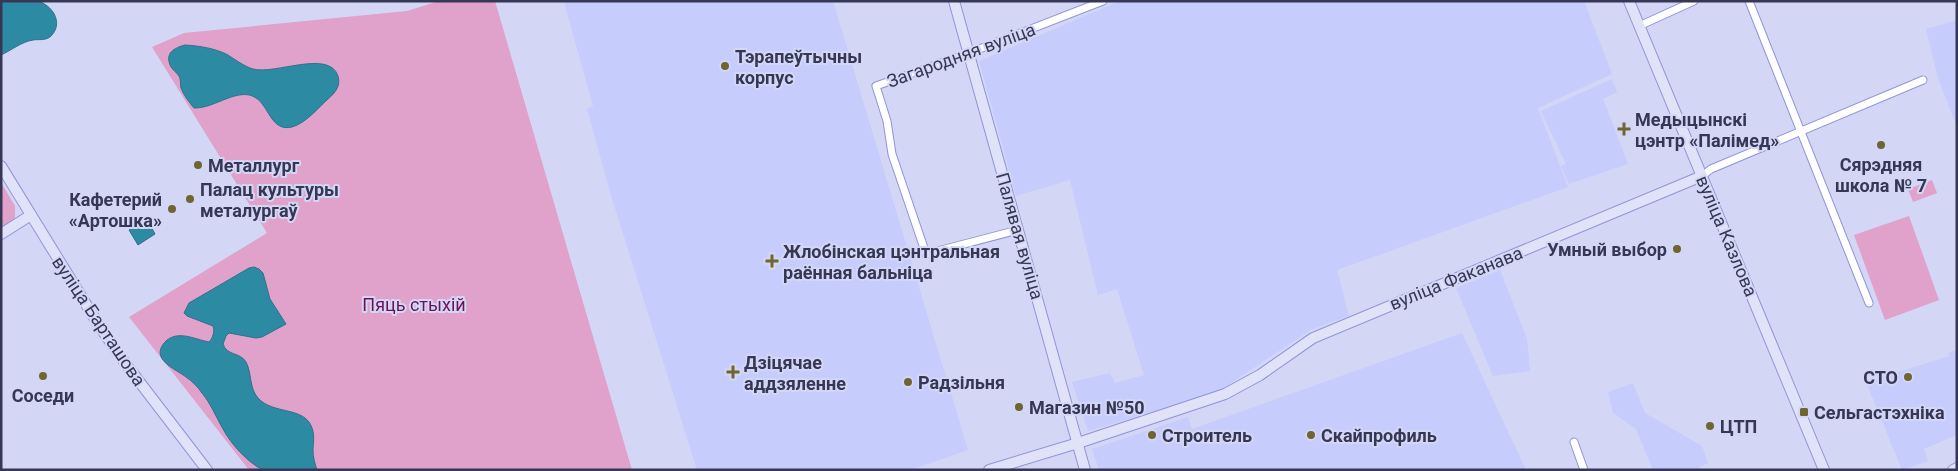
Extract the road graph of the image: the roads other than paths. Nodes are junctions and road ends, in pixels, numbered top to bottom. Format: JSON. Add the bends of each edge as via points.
{"nodes":[{"id":1,"x":954,"y":1,"type":"edge"},
{"id":2,"x":1103,"y":1,"type":"edge"},
{"id":3,"x":1629,"y":1,"type":"edge"},
{"id":4,"x":1694,"y":1,"type":"edge"},
{"id":5,"x":1749,"y":1,"type":"edge"},
{"id":6,"x":1639,"y":26,"type":"junction"},
{"id":7,"x":969,"y":53,"type":"junction"},
{"id":8,"x":1923,"y":80,"type":"dead end"},
{"id":9,"x":1802,"y":132,"type":"junction"},
{"id":10,"x":1,"y":166,"type":"edge"},
{"id":11,"x":1702,"y":176,"type":"junction"},
{"id":12,"x":31,"y":215,"type":"junction"},
{"id":13,"x":1018,"y":230,"type":"junction"},
{"id":14,"x":1,"y":234,"type":"edge"},
{"id":15,"x":1869,"y":303,"type":"dead end"},
{"id":16,"x":1574,"y":442,"type":"dead end"},
{"id":17,"x":1078,"y":443,"type":"junction"},
{"id":18,"x":1957,"y":468,"type":"edge"},
{"id":19,"x":207,"y":470,"type":"edge"},
{"id":20,"x":989,"y":470,"type":"edge"},
{"id":21,"x":1085,"y":470,"type":"edge"},
{"id":22,"x":1584,"y":470,"type":"edge"},
{"id":23,"x":1824,"y":470,"type":"edge"},
{"id":24,"x":1953,"y":470,"type":"edge"}],
"edges":[{"from":1,"to":7,"type":"main road","name":"Палявая вуліца"},
{"from":2,"to":7,"type":"street","name":"Загародняя вуліца"},
{"from":3,"to":6,"type":"main road","name":"вуліца Казлова"},
{"from":4,"to":6,"type":"street"},
{"from":5,"to":9,"type":"street"},
{"from":6,"to":11,"type":"main road","name":"вуліца Казлова"},
{"from":7,"to":13,"type":"main road","name":"Палявая вуліца"},
{"from":7,"to":13,"type":"street","name":"Загародняя вуліца","via":[[876,86],[887,121],[892,154],[926,254]]},
{"from":8,"to":9,"type":"street","name":"вуліца Факанава"},
{"from":9,"to":11,"type":"street","name":"вуліца Факанава","via":[[1711,169]]},
{"from":9,"to":15,"type":"street"},
{"from":10,"to":12,"type":"main road","name":"вуліца Барташова"},
{"from":11,"to":17,"type":"main road","name":"вуліца Факанава","via":[[1313,338],[1260,375],[1225,394]]},
{"from":11,"to":23,"type":"main road","name":"вуліца Казлова"},
{"from":12,"to":14,"type":"main road"},
{"from":12,"to":19,"type":"main road","name":"вуліца Барташова","via":[[95,320]]},
{"from":13,"to":17,"type":"main road","name":"Палявая вуліца"},
{"from":16,"to":22,"type":"street"},
{"from":17,"to":20,"type":"main road","name":"вуліца Факанава"},
{"from":17,"to":21,"type":"main road","name":"Палявая вуліца"},
{"from":18,"to":24,"type":"main road"}]}
